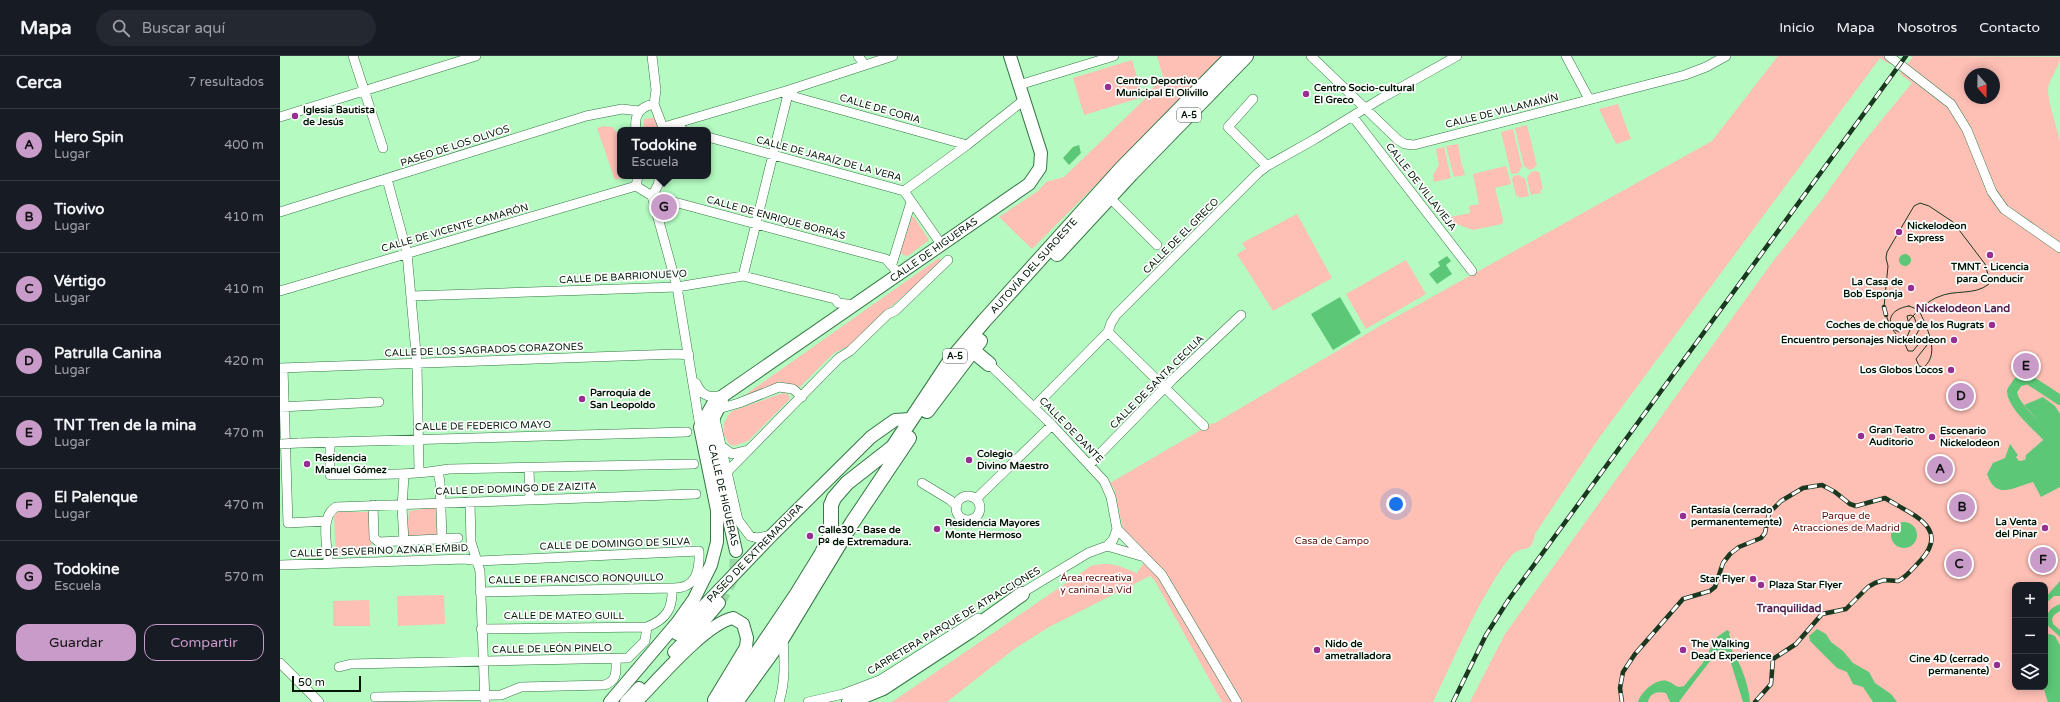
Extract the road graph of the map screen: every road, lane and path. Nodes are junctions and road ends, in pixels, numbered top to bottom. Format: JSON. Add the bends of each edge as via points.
{"nodes":[{"id":1,"x":354,"y":56,"type":"edge"},
{"id":2,"x":476,"y":56,"type":"edge"},
{"id":3,"x":652,"y":56,"type":"edge"},
{"id":4,"x":858,"y":56,"type":"edge"},
{"id":5,"x":893,"y":56,"type":"edge"},
{"id":6,"x":1010,"y":56,"type":"edge"},
{"id":7,"x":1114,"y":56,"type":"edge"},
{"id":8,"x":1232,"y":56,"type":"edge"},
{"id":9,"x":1246,"y":56,"type":"edge"},
{"id":10,"x":1311,"y":56,"type":"edge"},
{"id":11,"x":1457,"y":56,"type":"edge"},
{"id":12,"x":1566,"y":56,"type":"edge"},
{"id":13,"x":1726,"y":56,"type":"edge"},
{"id":14,"x":1889,"y":56,"type":"edge"},
{"id":15,"x":865,"y":65,"type":"junction"},
{"id":16,"x":1019,"y":85,"type":"junction"},
{"id":17,"x":789,"y":90,"type":"junction"},
{"id":18,"x":365,"y":91,"type":"junction"},
{"id":19,"x":1589,"y":99,"type":"junction"},
{"id":20,"x":1024,"y":100,"type":"junction"},
{"id":21,"x":1253,"y":100,"type":"dead end"},
{"id":22,"x":654,"y":104,"type":"junction"},
{"id":23,"x":1366,"y":108,"type":"junction"},
{"id":24,"x":638,"y":111,"type":"junction"},
{"id":25,"x":280,"y":117,"type":"edge"},
{"id":26,"x":1353,"y":117,"type":"junction"},
{"id":27,"x":636,"y":127,"type":"edge"},
{"id":28,"x":663,"y":127,"type":"edge"},
{"id":29,"x":670,"y":127,"type":"edge"},
{"id":30,"x":711,"y":138,"type":"edge"},
{"id":31,"x":967,"y":145,"type":"junction"},
{"id":32,"x":384,"y":148,"type":"dead end"},
{"id":33,"x":772,"y":155,"type":"junction"},
{"id":34,"x":1267,"y":166,"type":"junction"},
{"id":35,"x":387,"y":179,"type":"junction"},
{"id":36,"x":637,"y":179,"type":"edge"},
{"id":37,"x":659,"y":179,"type":"edge"},
{"id":38,"x":636,"y":186,"type":"junction"},
{"id":39,"x":904,"y":191,"type":"junction"},
{"id":40,"x":652,"y":196,"type":"junction"},
{"id":41,"x":1109,"y":197,"type":"junction"},
{"id":42,"x":911,"y":202,"type":"junction"},
{"id":43,"x":280,"y":212,"type":"edge"},
{"id":44,"x":756,"y":224,"type":"junction"},
{"id":45,"x":941,"y":244,"type":"junction"},
{"id":46,"x":1158,"y":244,"type":"dead end"},
{"id":47,"x":2060,"y":248,"type":"edge"},
{"id":48,"x":407,"y":253,"type":"junction"},
{"id":49,"x":948,"y":260,"type":"dead end"},
{"id":50,"x":896,"y":269,"type":"junction"},
{"id":51,"x":1472,"y":271,"type":"dead end"},
{"id":52,"x":743,"y":276,"type":"junction"},
{"id":53,"x":677,"y":287,"type":"junction"},
{"id":54,"x":280,"y":291,"type":"edge"},
{"id":55,"x":411,"y":296,"type":"junction"},
{"id":56,"x":855,"y":305,"type":"junction"},
{"id":57,"x":1241,"y":315,"type":"dead end"},
{"id":58,"x":1108,"y":332,"type":"junction"},
{"id":59,"x":972,"y":350,"type":"junction"},
{"id":60,"x":689,"y":355,"type":"junction"},
{"id":61,"x":417,"y":364,"type":"junction"},
{"id":62,"x":989,"y":364,"type":"joint"},
{"id":63,"x":282,"y":368,"type":"edge"},
{"id":64,"x":693,"y":376,"type":"junction"},
{"id":65,"x":1165,"y":388,"type":"junction"},
{"id":66,"x":727,"y":394,"type":"junction"},
{"id":67,"x":802,"y":397,"type":"junction"},
{"id":68,"x":379,"y":402,"type":"dead end"},
{"id":69,"x":282,"y":407,"type":"edge"},
{"id":70,"x":1034,"y":407,"type":"junction"},
{"id":71,"x":716,"y":413,"type":"junction"},
{"id":72,"x":910,"y":419,"type":"junction"},
{"id":73,"x":1052,"y":425,"type":"junction"},
{"id":74,"x":1204,"y":426,"type":"dead end"},
{"id":75,"x":700,"y":427,"type":"junction"},
{"id":76,"x":687,"y":432,"type":"dead end"},
{"id":77,"x":419,"y":439,"type":"junction"},
{"id":78,"x":330,"y":442,"type":"junction"},
{"id":79,"x":280,"y":444,"type":"edge"},
{"id":80,"x":720,"y":445,"type":"junction"},
{"id":81,"x":751,"y":449,"type":"junction"},
{"id":82,"x":694,"y":464,"type":"dead end"},
{"id":83,"x":1089,"y":465,"type":"junction"},
{"id":84,"x":529,"y":469,"type":"junction"},
{"id":85,"x":419,"y":472,"type":"junction"},
{"id":86,"x":438,"y":472,"type":"junction"},
{"id":87,"x":727,"y":472,"type":"junction"},
{"id":88,"x":404,"y":475,"type":"junction"},
{"id":89,"x":922,"y":483,"type":"dead end"},
{"id":90,"x":696,"y":494,"type":"dead end"},
{"id":91,"x":530,"y":499,"type":"junction"},
{"id":92,"x":976,"y":499,"type":"junction"},
{"id":93,"x":470,"y":502,"type":"junction"},
{"id":94,"x":440,"y":503,"type":"junction"},
{"id":95,"x":403,"y":504,"type":"junction"},
{"id":96,"x":373,"y":505,"type":"junction"},
{"id":97,"x":957,"y":506,"type":"junction"},
{"id":98,"x":326,"y":521,"type":"junction"},
{"id":99,"x":1116,"y":526,"type":"junction"},
{"id":100,"x":772,"y":535,"type":"junction"},
{"id":101,"x":458,"y":538,"type":"dead end"},
{"id":102,"x":442,"y":539,"type":"junction"},
{"id":103,"x":404,"y":540,"type":"junction"},
{"id":104,"x":1104,"y":547,"type":"junction"},
{"id":105,"x":736,"y":551,"type":"tunnel mouth"},
{"id":106,"x":1144,"y":558,"type":"junction"},
{"id":107,"x":478,"y":561,"type":"junction"},
{"id":108,"x":328,"y":563,"type":"junction"},
{"id":109,"x":280,"y":564,"type":"edge"},
{"id":110,"x":672,"y":588,"type":"junction"},
{"id":111,"x":480,"y":592,"type":"junction"},
{"id":112,"x":1022,"y":594,"type":"junction"},
{"id":113,"x":719,"y":602,"type":"tunnel mouth"},
{"id":114,"x":647,"y":627,"type":"junction"},
{"id":115,"x":481,"y":629,"type":"junction"},
{"id":116,"x":783,"y":637,"type":"junction"},
{"id":117,"x":619,"y":659,"type":"junction"},
{"id":118,"x":483,"y":661,"type":"junction"},
{"id":119,"x":280,"y":663,"type":"edge"},
{"id":120,"x":339,"y":667,"type":"dead end"},
{"id":121,"x":375,"y":697,"type":"dead end"},
{"id":122,"x":484,"y":698,"type":"edge"},
{"id":123,"x":717,"y":701,"type":"edge"},
{"id":124,"x":320,"y":702,"type":"edge"},
{"id":125,"x":610,"y":702,"type":"edge"},
{"id":126,"x":626,"y":702,"type":"edge"},
{"id":127,"x":636,"y":702,"type":"edge"},
{"id":128,"x":736,"y":702,"type":"edge"},
{"id":129,"x":779,"y":702,"type":"edge"},
{"id":130,"x":808,"y":702,"type":"edge"},
{"id":131,"x":849,"y":702,"type":"edge"},
{"id":132,"x":1237,"y":702,"type":"edge"}],
"edges":[{"from":1,"to":18,"type":"street"},
{"from":2,"to":18,"type":"street"},
{"from":3,"to":22,"type":"street","via":[[656,90]]},
{"from":4,"to":15,"type":"street"},
{"from":5,"to":15,"type":"street"},
{"from":6,"to":16,"type":"main road","name":"CALLE DE HIGUERAS"},
{"from":7,"to":16,"type":"street"},
{"from":8,"to":72,"type":"highway","name":"AUTOVÍA DEL SUROESTE","number":"A-5","via":[[1121,169],[984,321],[950,361]]},
{"from":9,"to":41,"type":"highway","name":"AUTOVÍA DEL SUROESTE","number":"A-5"},
{"from":10,"to":23,"type":"street","name":"CALLE DE VILLAMANÍN"},
{"from":11,"to":23,"type":"street","name":"CALLE DE EL GRECO"},
{"from":12,"to":19,"type":"street"},
{"from":13,"to":19,"type":"street","name":"CALLE DE VILLAMANÍN","via":[[1685,75]]},
{"from":14,"to":47,"type":"street","via":[[1942,96],[1955,110],[1967,130],[1992,192],[2004,209]]},
{"from":15,"to":17,"type":"street"},
{"from":16,"to":20,"type":"main road","name":"CALLE DE HIGUERAS"},
{"from":17,"to":29,"type":"street"},
{"from":17,"to":31,"type":"street","name":"CALLE DE CORIA","via":[[796,97]]},
{"from":17,"to":33,"type":"street"},
{"from":18,"to":25,"type":"street"},
{"from":18,"to":32,"type":"street"},
{"from":19,"to":23,"type":"street","name":"CALLE DE VILLAMANÍN","via":[[1414,145],[1398,140]]},
{"from":20,"to":31,"type":"street"},
{"from":20,"to":45,"type":"main road","name":"CALLE DE HIGUERAS","via":[[1041,154],[1040,168],[1029,184]]},
{"from":21,"to":34,"type":"street","via":[[1228,127]]},
{"from":22,"to":24,"type":"street"},
{"from":22,"to":28,"type":"street"},
{"from":23,"to":26,"type":"street","name":"CALLE DE EL GRECO"},
{"from":24,"to":27,"type":"street"},
{"from":24,"to":35,"type":"street","name":"PASEO DE LOS OLIVOS","via":[[622,109],[586,116]]},
{"from":26,"to":34,"type":"street","name":"CALLE DE EL GRECO"},
{"from":26,"to":51,"type":"street","name":"CALLE DE VILLAVIEJA"},
{"from":30,"to":33,"type":"street","name":"CALLE DE JARAÍZ DE LA VERA"},
{"from":31,"to":39,"type":"street"},
{"from":33,"to":39,"type":"street","name":"CALLE DE JARAÍZ DE LA VERA"},
{"from":33,"to":44,"type":"street"},
{"from":34,"to":58,"type":"street","name":"CALLE DE EL GRECO","via":[[1116,315]]},
{"from":35,"to":43,"type":"street","name":"PASEO DE LOS OLIVOS"},
{"from":35,"to":48,"type":"street"},
{"from":36,"to":38,"type":"street"},
{"from":37,"to":40,"type":"street"},
{"from":38,"to":40,"type":"street","name":"CALLE DE ENRIQUE BORRÁS"},
{"from":38,"to":48,"type":"street","name":"CALLE DE VICENTE CAMARÓN"},
{"from":39,"to":42,"type":"street","name":"CALLE DE JARAÍZ DE LA VERA"},
{"from":40,"to":44,"type":"street","name":"CALLE DE ENRIQUE BORRÁS"},
{"from":40,"to":53,"type":"street"},
{"from":41,"to":46,"type":"street"},
{"from":41,"to":59,"type":"highway","name":"AUTOVÍA DEL SUROESTE","number":"A-5"},
{"from":42,"to":45,"type":"street","name":"CALLE DE JARAÍZ DE LA VERA"},
{"from":42,"to":50,"type":"street"},
{"from":44,"to":50,"type":"street","name":"CALLE DE ENRIQUE BORRÁS","via":[[886,259]]},
{"from":44,"to":52,"type":"street"},
{"from":45,"to":50,"type":"main road","name":"CALLE DE HIGUERAS"},
{"from":48,"to":54,"type":"street","name":"CALLE DE VICENTE CAMARÓN"},
{"from":48,"to":55,"type":"street"},
{"from":49,"to":67,"type":"street","via":[[895,311],[888,314],[850,351],[839,358]]},
{"from":50,"to":56,"type":"main road","name":"CALLE DE HIGUERAS"},
{"from":52,"to":53,"type":"street","name":"CALLE DE BARRIONUEVO"},
{"from":52,"to":56,"type":"street","name":"CALLE DE BARRIONUEVO","via":[[835,299],[838,303]]},
{"from":53,"to":55,"type":"street","name":"CALLE DE BARRIONUEVO"},
{"from":53,"to":60,"type":"street"},
{"from":55,"to":61,"type":"street"},
{"from":56,"to":66,"type":"main road","name":"CALLE DE HIGUERAS"},
{"from":57,"to":65,"type":"street","name":"CALLE DE SANTA CECILIA"},
{"from":58,"to":65,"type":"street"},
{"from":58,"to":70,"type":"street","name":"CALLE DE EL GRECO"},
{"from":59,"to":62,"type":"highway"},
{"from":59,"to":116,"type":"highway","name":"AUTOVÍA DEL SUROESTE","number":"A-5","via":[[921,419],[848,529]]},
{"from":60,"to":61,"type":"street","name":"CALLE DE LOS SAGRADOS CORAZONES"},
{"from":60,"to":64,"type":"street"},
{"from":61,"to":63,"type":"street","name":"CALLE DE LOS SAGRADOS CORAZONES"},
{"from":61,"to":77,"type":"street"},
{"from":62,"to":70,"type":"street","name":"CALLE DE DANTE"},
{"from":63,"to":69,"type":"street"},
{"from":64,"to":66,"type":"street","via":[[698,389],[705,395],[714,398]]},
{"from":64,"to":75,"type":"street"},
{"from":65,"to":74,"type":"street"},
{"from":65,"to":83,"type":"street","name":"CALLE DE SANTA CECILIA"},
{"from":66,"to":71,"type":"main road","name":"CALLE DE HIGUERAS"},
{"from":66,"to":75,"type":"main road","name":"CALLE DE HIGUERAS","via":[[714,402]]},
{"from":67,"to":71,"type":"street","via":[[793,389],[779,387]]},
{"from":67,"to":81,"type":"street"},
{"from":68,"to":69,"type":"street"},
{"from":69,"to":98,"type":"street","via":[[288,522]]},
{"from":70,"to":73,"type":"street","name":"CALLE DE DANTE"},
{"from":71,"to":80,"type":"street"},
{"from":71,"to":105,"type":"main road","name":"CALLE DE HIGUERAS","via":[[710,436]]},
{"from":72,"to":100,"type":"main road","name":"PASEO DE EXTREMADURA","via":[[895,420],[885,426]]},
{"from":72,"to":123,"type":"highway","name":"AUTOVÍA DEL SUROESTE","number":"A-5","via":[[893,447],[847,483],[834,498],[831,505],[831,534],[821,555],[797,594]]},
{"from":73,"to":83,"type":"street","name":"CALLE DE DANTE"},
{"from":73,"to":92,"type":"street"},
{"from":75,"to":125,"type":"main road","via":[[717,510],[717,542],[711,565],[694,599],[677,623]]},
{"from":76,"to":77,"type":"street","name":"CALLE DE FEDERICO MAYO"},
{"from":77,"to":78,"type":"street","name":"CALLE DE FEDERICO MAYO"},
{"from":77,"to":85,"type":"street"},
{"from":78,"to":79,"type":"street","name":"CALLE DE FEDERICO MAYO","bridge":true},
{"from":78,"to":88,"type":"street","via":[[330,475]]},
{"from":80,"to":81,"type":"street","via":[[732,454],[740,454]]},
{"from":80,"to":87,"type":"street"},
{"from":81,"to":87,"type":"street"},
{"from":82,"to":84,"type":"street"},
{"from":83,"to":99,"type":"street","name":"CALLE DE DANTE","via":[[1108,488]]},
{"from":84,"to":86,"type":"street"},
{"from":84,"to":91,"type":"street"},
{"from":85,"to":86,"type":"street"},
{"from":85,"to":88,"type":"street"},
{"from":86,"to":94,"type":"street"},
{"from":87,"to":100,"type":"street","via":[[742,528],[750,536],[757,538]]},
{"from":88,"to":95,"type":"street"},
{"from":89,"to":97,"type":"street"},
{"from":90,"to":91,"type":"street","name":"CALLE DE DOMINGO DE ZAIZITA"},
{"from":91,"to":93,"type":"street","name":"CALLE DE DOMINGO DE ZAIZITA"},
{"from":92,"to":97,"type":"street","via":[[963,498]]},
{"from":92,"to":97,"type":"street","via":[[980,510],[974,519],[962,518]]},
{"from":93,"to":94,"type":"street","name":"CALLE DE DOMINGO DE ZAIZITA"},
{"from":93,"to":107,"type":"street","via":[[471,542]]},
{"from":94,"to":95,"type":"street","name":"CALLE DE DOMINGO DE ZAIZITA"},
{"from":94,"to":102,"type":"street"},
{"from":95,"to":96,"type":"street","name":"CALLE DE DOMINGO DE ZAIZITA"},
{"from":95,"to":103,"type":"street"},
{"from":96,"to":98,"type":"street","name":"CALLE DE DOMINGO DE ZAIZITA","via":[[336,507],[328,514]]},
{"from":96,"to":103,"type":"street","via":[[374,538],[379,542]]},
{"from":98,"to":108,"type":"street"},
{"from":99,"to":104,"type":"street","via":[[1113,540]]},
{"from":99,"to":106,"type":"street"},
{"from":100,"to":125,"type":"main road","name":"PASEO DE EXTREMADURA"},
{"from":101,"to":102,"type":"street"},
{"from":102,"to":103,"type":"street"},
{"from":104,"to":106,"type":"street"},
{"from":104,"to":112,"type":"street","name":"CARRETERA PARQUE DE ATRACCIONES","via":[[1088,553]]},
{"from":106,"to":132,"type":"street","via":[[1162,575]]},
{"from":107,"to":108,"type":"street","name":"CALLE DE SEVERINO AZNAR EMBID","via":[[465,559]]},
{"from":107,"to":110,"type":"street","name":"CALLE DE DOMINGO DE SILVA","via":[[699,551],[697,575],[688,585]]},
{"from":107,"to":111,"type":"street"},
{"from":108,"to":109,"type":"street","name":"CALLE DE SEVERINO AZNAR EMBID"},
{"from":110,"to":111,"type":"street","name":"CALLE DE FRANCISCO RONQUILLO"},
{"from":110,"to":114,"type":"street","via":[[673,601],[668,612],[658,623]]},
{"from":111,"to":115,"type":"street"},
{"from":112,"to":130,"type":"street","name":"CARRETERA PARQUE DE ATRACCIONES","via":[[985,613],[880,680],[844,694]]},
{"from":112,"to":131,"type":"highway","via":[[884,688]]},
{"from":113,"to":126,"type":"main road","name":"PASEO DE EXTREMADURA"},
{"from":114,"to":115,"type":"street","name":"CALLE DE MATEO GUILL"},
{"from":114,"to":117,"type":"street","via":[[645,641],[628,658]]},
{"from":115,"to":118,"type":"street"},
{"from":116,"to":128,"type":"highway","name":"AUTOVÍA DEL SUROESTE"},
{"from":116,"to":129,"type":"street","via":[[784,685]]},
{"from":117,"to":118,"type":"street","name":"CALLE DE LEÓN PINELO"},
{"from":117,"to":122,"type":"street","via":[[615,677],[604,685],[521,687]]},
{"from":118,"to":120,"type":"street","name":"CALLE DE LEÓN PINELO","via":[[351,664]]},
{"from":118,"to":122,"type":"street"},
{"from":119,"to":124,"type":"street"},
{"from":121,"to":122,"type":"street"},
{"from":123,"to":127,"type":"main road","via":[[746,647],[747,638],[743,624],[733,618],[720,623],[703,635]]}]}
